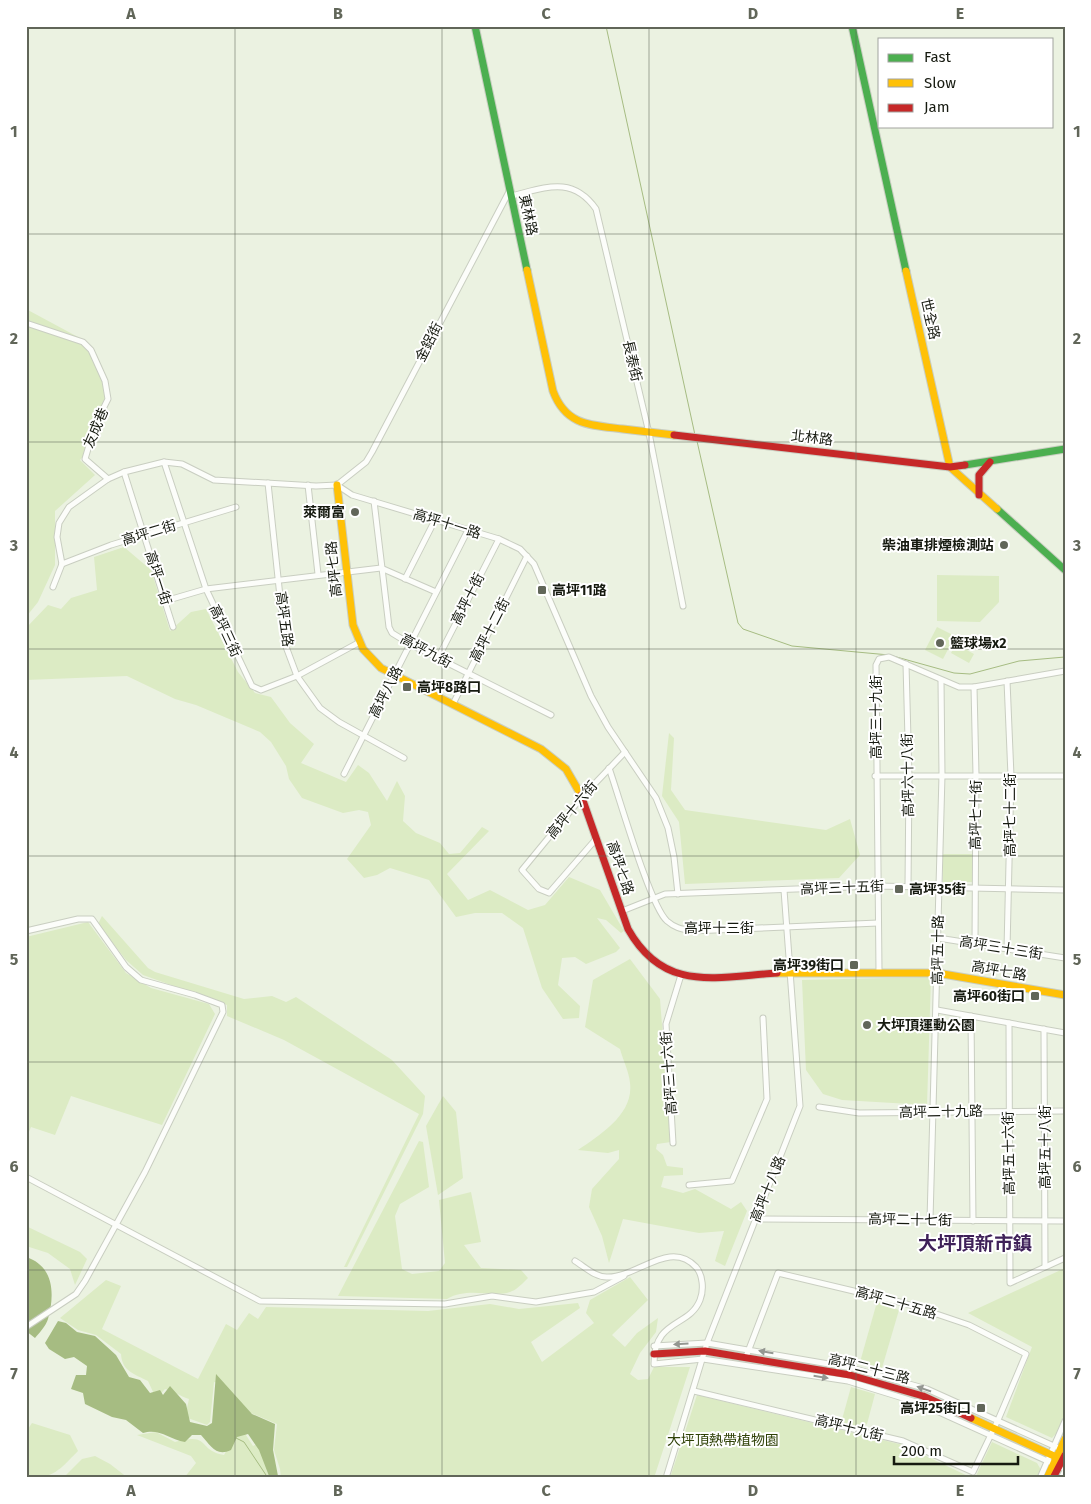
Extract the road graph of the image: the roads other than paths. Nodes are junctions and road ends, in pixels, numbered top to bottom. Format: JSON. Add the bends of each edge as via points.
{"nodes":[{"id":1,"x":475,"y":26,"type":"edge"},
{"id":2,"x":852,"y":26,"type":"edge"},
{"id":3,"x":510,"y":193,"type":"junction"},
{"id":4,"x":26,"y":323,"type":"edge"},
{"id":5,"x":560,"y":408,"type":"joint"},
{"id":6,"x":649,"y":433,"type":"junction"},
{"id":7,"x":1065,"y":449,"type":"edge"},
{"id":8,"x":991,"y":461,"type":"junction"},
{"id":9,"x":164,"y":462,"type":"junction"},
{"id":10,"x":950,"y":467,"type":"junction"},
{"id":11,"x":124,"y":472,"type":"junction"},
{"id":12,"x":108,"y":479,"type":"junction"},
{"id":13,"x":268,"y":483,"type":"junction"},
{"id":14,"x":308,"y":485,"type":"junction"},
{"id":15,"x":338,"y":485,"type":"junction"},
{"id":16,"x":979,"y":495,"type":"junction"},
{"id":17,"x":374,"y":501,"type":"junction"},
{"id":18,"x":236,"y":507,"type":"dead end"},
{"id":19,"x":435,"y":520,"type":"junction"},
{"id":20,"x":182,"y":523,"type":"junction"},
{"id":21,"x":468,"y":530,"type":"junction"},
{"id":22,"x":144,"y":536,"type":"junction"},
{"id":23,"x":499,"y":539,"type":"junction"},
{"id":24,"x":527,"y":556,"type":"junction"},
{"id":25,"x":62,"y":564,"type":"junction"},
{"id":26,"x":380,"y":568,"type":"junction"},
{"id":27,"x":1065,"y":570,"type":"edge"},
{"id":28,"x":347,"y":571,"type":"junction"},
{"id":29,"x":318,"y":574,"type":"junction"},
{"id":30,"x":278,"y":578,"type":"junction"},
{"id":31,"x":405,"y":579,"type":"junction"},
{"id":32,"x":53,"y":587,"type":"dead end"},
{"id":33,"x":206,"y":589,"type":"junction"},
{"id":34,"x":436,"y":592,"type":"junction"},
{"id":35,"x":165,"y":600,"type":"junction"},
{"id":36,"x":682,"y":606,"type":"dead end"},
{"id":37,"x":173,"y":627,"type":"dead end"},
{"id":38,"x":358,"y":643,"type":"junction"},
{"id":39,"x":410,"y":644,"type":"junction"},
{"id":40,"x":438,"y":658,"type":"junction"},
{"id":41,"x":906,"y":664,"type":"junction"},
{"id":42,"x":1065,"y":671,"type":"edge"},
{"id":43,"x":468,"y":674,"type":"junction"},
{"id":44,"x":296,"y":676,"type":"junction"},
{"id":45,"x":394,"y":676,"type":"junction"},
{"id":46,"x":941,"y":680,"type":"junction"},
{"id":47,"x":1007,"y":681,"type":"junction"},
{"id":48,"x":974,"y":688,"type":"junction"},
{"id":49,"x":453,"y":704,"type":"junction"},
{"id":50,"x":551,"y":716,"type":"dead end"},
{"id":51,"x":364,"y":736,"type":"junction"},
{"id":52,"x":625,"y":752,"type":"junction"},
{"id":53,"x":404,"y":758,"type":"dead end"},
{"id":54,"x":609,"y":768,"type":"junction"},
{"id":55,"x":344,"y":774,"type":"dead end"},
{"id":56,"x":976,"y":775,"type":"junction"},
{"id":57,"x":876,"y":776,"type":"junction"},
{"id":58,"x":942,"y":776,"type":"junction"},
{"id":59,"x":1011,"y":776,"type":"junction"},
{"id":60,"x":1065,"y":776,"type":"edge"},
{"id":61,"x":909,"y":777,"type":"junction"},
{"id":62,"x":582,"y":797,"type":"junction"},
{"id":63,"x":596,"y":839,"type":"junction"},
{"id":64,"x":877,"y":886,"type":"junction"},
{"id":65,"x":908,"y":886,"type":"junction"},
{"id":66,"x":939,"y":886,"type":"junction"},
{"id":67,"x":975,"y":887,"type":"junction"},
{"id":68,"x":1010,"y":888,"type":"junction"},
{"id":69,"x":784,"y":890,"type":"junction"},
{"id":70,"x":1065,"y":890,"type":"edge"},
{"id":71,"x":678,"y":894,"type":"junction"},
{"id":72,"x":653,"y":898,"type":"junction"},
{"id":73,"x":622,"y":911,"type":"junction"},
{"id":74,"x":878,"y":923,"type":"junction"},
{"id":75,"x":787,"y":926,"type":"junction"},
{"id":76,"x":26,"y":931,"type":"edge"},
{"id":77,"x":938,"y":938,"type":"junction"},
{"id":78,"x":975,"y":943,"type":"junction"},
{"id":79,"x":1007,"y":949,"type":"junction"},
{"id":80,"x":1065,"y":958,"type":"edge"},
{"id":81,"x":879,"y":971,"type":"junction"},
{"id":82,"x":789,"y":972,"type":"junction"},
{"id":83,"x":937,"y":973,"type":"junction"},
{"id":84,"x":681,"y":975,"type":"junction"},
{"id":85,"x":1065,"y":995,"type":"edge"},
{"id":86,"x":937,"y":1010,"type":"junction"},
{"id":87,"x":971,"y":1016,"type":"junction"},
{"id":88,"x":763,"y":1018,"type":"dead end"},
{"id":89,"x":1009,"y":1022,"type":"junction"},
{"id":90,"x":1044,"y":1029,"type":"junction"},
{"id":91,"x":1065,"y":1032,"type":"edge"},
{"id":92,"x":819,"y":1107,"type":"dead end"},
{"id":93,"x":971,"y":1111,"type":"junction"},
{"id":94,"x":1008,"y":1111,"type":"junction"},
{"id":95,"x":1044,"y":1111,"type":"junction"},
{"id":96,"x":1065,"y":1111,"type":"edge"},
{"id":97,"x":934,"y":1112,"type":"junction"},
{"id":98,"x":673,"y":1143,"type":"dead end"},
{"id":99,"x":26,"y":1176,"type":"edge"},
{"id":100,"x":689,"y":1186,"type":"dead end"},
{"id":101,"x":756,"y":1219,"type":"junction"},
{"id":102,"x":930,"y":1220,"type":"junction"},
{"id":103,"x":973,"y":1221,"type":"junction"},
{"id":104,"x":1010,"y":1221,"type":"junction"},
{"id":105,"x":1045,"y":1221,"type":"junction"},
{"id":106,"x":1065,"y":1221,"type":"edge"},
{"id":107,"x":117,"y":1225,"type":"junction"},
{"id":108,"x":1065,"y":1258,"type":"edge"},
{"id":109,"x":575,"y":1261,"type":"dead end"},
{"id":110,"x":1045,"y":1266,"type":"junction"},
{"id":111,"x":631,"y":1272,"type":"junction"},
{"id":112,"x":26,"y":1327,"type":"edge"},
{"id":113,"x":707,"y":1343,"type":"junction"},
{"id":114,"x":654,"y":1346,"type":"junction"},
{"id":115,"x":705,"y":1351,"type":"junction"},
{"id":116,"x":748,"y":1353,"type":"junction"},
{"id":117,"x":654,"y":1354,"type":"junction"},
{"id":118,"x":703,"y":1359,"type":"junction"},
{"id":119,"x":694,"y":1391,"type":"junction"},
{"id":120,"x":1065,"y":1421,"type":"edge"},
{"id":121,"x":995,"y":1427,"type":"junction"},
{"id":122,"x":1065,"y":1439,"type":"edge"},
{"id":123,"x":1060,"y":1459,"type":"edge"},
{"id":124,"x":666,"y":1478,"type":"edge"},
{"id":125,"x":1040,"y":1478,"type":"edge"},
{"id":126,"x":1047,"y":1478,"type":"edge"},
{"id":127,"x":1053,"y":1478,"type":"edge"},
{"id":128,"x":1061,"y":1478,"type":"edge"}],
"edges":[{"from":1,"to":3,"type":"street","name":"東林路"},
{"from":2,"to":10,"type":"street","name":"世全路"},
{"from":3,"to":5,"type":"street","name":"東林路","via":[[553,391]]},
{"from":3,"to":6,"type":"street","name":"長泰街","via":[[565,186],[588,198],[596,209]]},
{"from":3,"to":15,"type":"street","name":"金鋁街","via":[[372,452],[366,462]]},
{"from":4,"to":12,"type":"street","name":"友成巷","via":[[83,342],[91,350],[105,381],[108,398],[95,425],[85,459]]},
{"from":5,"to":6,"type":"street","name":"北林路","via":[[574,420],[587,425]]},
{"from":6,"to":10,"type":"street","name":"北林路"},
{"from":6,"to":36,"type":"street","name":"長泰街"},
{"from":7,"to":8,"type":"street","name":"北林路"},
{"from":8,"to":10,"type":"street","name":"北林路"},
{"from":8,"to":16,"type":"street","via":[[979,475]]},
{"from":9,"to":11,"type":"street","name":"高坪十一路"},
{"from":9,"to":13,"type":"street","name":"高坪十一路","via":[[182,464],[214,480]]},
{"from":9,"to":20,"type":"street","name":"高坪三街"},
{"from":10,"to":16,"type":"street"},
{"from":11,"to":12,"type":"street","name":"高坪十一路"},
{"from":11,"to":22,"type":"street","name":"高坪一街"},
{"from":12,"to":25,"type":"street","name":"高坪十一路","via":[[63,515],[57,537]]},
{"from":13,"to":14,"type":"street","name":"高坪十一路"},
{"from":13,"to":30,"type":"street","name":"高坪五路"},
{"from":14,"to":15,"type":"street","name":"高坪十一路"},
{"from":14,"to":29,"type":"street"},
{"from":15,"to":17,"type":"street","name":"高坪十一路","via":[[352,495]]},
{"from":15,"to":28,"type":"street","name":"高坪七路"},
{"from":16,"to":27,"type":"street"},
{"from":17,"to":19,"type":"street","name":"高坪十一路"},
{"from":17,"to":26,"type":"street","name":"高坪九街"},
{"from":18,"to":20,"type":"street","name":"高坪二街"},
{"from":19,"to":21,"type":"street","name":"高坪十一路"},
{"from":19,"to":31,"type":"street"},
{"from":20,"to":22,"type":"street","name":"高坪二街"},
{"from":20,"to":33,"type":"street","name":"高坪三街"},
{"from":21,"to":23,"type":"street","name":"高坪十一路"},
{"from":21,"to":34,"type":"street","name":"高坪八路"},
{"from":22,"to":25,"type":"street","name":"高坪二街"},
{"from":22,"to":35,"type":"street","name":"高坪一街"},
{"from":23,"to":24,"type":"street","name":"高坪十一路"},
{"from":23,"to":40,"type":"street","name":"高坪十街"},
{"from":24,"to":43,"type":"street","name":"高坪十二街"},
{"from":24,"to":52,"type":"street","name":"高坪十一路","via":[[551,600],[591,696]]},
{"from":25,"to":32,"type":"street"},
{"from":26,"to":28,"type":"street"},
{"from":26,"to":31,"type":"street"},
{"from":26,"to":39,"type":"street","name":"高坪九街","via":[[389,627],[392,633]]},
{"from":28,"to":29,"type":"street"},
{"from":28,"to":38,"type":"street","name":"高坪七路"},
{"from":29,"to":30,"type":"street"},
{"from":30,"to":33,"type":"street"},
{"from":30,"to":44,"type":"street","name":"高坪五路","via":[[285,644]]},
{"from":31,"to":34,"type":"street"},
{"from":33,"to":35,"type":"street"},
{"from":33,"to":44,"type":"street","name":"高坪三街","via":[[252,686],[261,690]]},
{"from":34,"to":39,"type":"street","name":"高坪八路"},
{"from":35,"to":37,"type":"street","name":"高坪一街"},
{"from":38,"to":44,"type":"street","name":"高坪三街"},
{"from":38,"to":45,"type":"street","name":"高坪七路","via":[[368,658]]},
{"from":39,"to":40,"type":"street","name":"高坪九街"},
{"from":39,"to":45,"type":"street","name":"高坪八路"},
{"from":40,"to":43,"type":"street","name":"高坪九街"},
{"from":41,"to":46,"type":"street","name":"高坪三十九街"},
{"from":41,"to":57,"type":"street","name":"高坪三十九街","via":[[889,657],[879,659],[876,665]]},
{"from":41,"to":61,"type":"street","name":"高坪六十八街"},
{"from":42,"to":47,"type":"street","name":"高坪三十九街"},
{"from":43,"to":49,"type":"street","name":"高坪十二街"},
{"from":43,"to":50,"type":"street","name":"高坪九街"},
{"from":44,"to":51,"type":"street","name":"高坪五路","via":[[320,708]]},
{"from":45,"to":49,"type":"street","name":"高坪七路"},
{"from":45,"to":51,"type":"street","name":"高坪八路"},
{"from":46,"to":48,"type":"street","name":"高坪三十九街","via":[[959,687]]},
{"from":46,"to":58,"type":"street","name":"高坪五十路"},
{"from":47,"to":48,"type":"street","name":"高坪三十九街"},
{"from":47,"to":59,"type":"street","name":"高坪七十二街"},
{"from":48,"to":56,"type":"street","name":"高坪七十街"},
{"from":49,"to":62,"type":"street","name":"高坪七路","via":[[558,760],[574,778]]},
{"from":51,"to":53,"type":"street","name":"高坪五路"},
{"from":51,"to":55,"type":"street","name":"高坪八路"},
{"from":52,"to":54,"type":"street","name":"高坪十六街"},
{"from":52,"to":71,"type":"street","name":"高坪十一路","via":[[656,798],[668,828]]},
{"from":54,"to":62,"type":"street","name":"高坪十六街"},
{"from":54,"to":72,"type":"street","name":"高坪十三街"},
{"from":56,"to":58,"type":"street"},
{"from":56,"to":59,"type":"street"},
{"from":56,"to":67,"type":"street","name":"高坪七十街"},
{"from":57,"to":61,"type":"street"},
{"from":57,"to":64,"type":"street","name":"高坪三十九街"},
{"from":58,"to":61,"type":"street"},
{"from":58,"to":66,"type":"street","name":"高坪五十路"},
{"from":59,"to":60,"type":"street"},
{"from":59,"to":68,"type":"street","name":"高坪七十二街"},
{"from":61,"to":65,"type":"street","name":"高坪六十八街"},
{"from":62,"to":63,"type":"street","name":"高坪七路"},
{"from":62,"to":63,"type":"street","name":"高坪十六街","via":[[522,870],[539,889],[549,893]]},
{"from":63,"to":73,"type":"street","name":"高坪七路"},
{"from":64,"to":65,"type":"street","name":"高坪三十五街"},
{"from":64,"to":69,"type":"street","name":"高坪三十五街"},
{"from":64,"to":74,"type":"street","name":"高坪三十九街"},
{"from":65,"to":66,"type":"street","name":"高坪三十五街"},
{"from":66,"to":67,"type":"street","name":"高坪三十五街"},
{"from":66,"to":77,"type":"street","name":"高坪五十路"},
{"from":67,"to":68,"type":"street","name":"高坪三十五街"},
{"from":67,"to":78,"type":"street","name":"高坪七十街"},
{"from":68,"to":70,"type":"street","name":"高坪三十五街"},
{"from":68,"to":79,"type":"street","name":"高坪七十二街"},
{"from":69,"to":71,"type":"street","name":"高坪三十五街"},
{"from":69,"to":75,"type":"street","name":"高坪十八路"},
{"from":71,"to":72,"type":"street","name":"高坪三十五街"},
{"from":72,"to":73,"type":"street","name":"高坪三十五街"},
{"from":72,"to":75,"type":"street","name":"高坪十三街","via":[[666,920],[677,928],[692,931]]},
{"from":73,"to":84,"type":"street","name":"高坪七路","via":[[637,945],[653,962]]},
{"from":74,"to":75,"type":"street","name":"高坪十三街"},
{"from":74,"to":81,"type":"street","name":"高坪三十九街"},
{"from":75,"to":82,"type":"street","name":"高坪十八路"},
{"from":76,"to":107,"type":"street","via":[[92,918],[126,967],[141,980],[222,1005],[223,1012],[208,1045]]},
{"from":77,"to":78,"type":"street","name":"高坪三十三街"},
{"from":77,"to":83,"type":"street","name":"高坪五十路"},
{"from":78,"to":79,"type":"street","name":"高坪三十三街"},
{"from":79,"to":80,"type":"street","name":"高坪三十三街"},
{"from":81,"to":82,"type":"street","name":"高坪七路"},
{"from":81,"to":83,"type":"street","name":"高坪七路"},
{"from":82,"to":84,"type":"street","name":"高坪七路","via":[[707,978]]},
{"from":82,"to":101,"type":"street","name":"高坪十八路","via":[[800,1106]]},
{"from":83,"to":85,"type":"street","name":"高坪七路"},
{"from":83,"to":86,"type":"street","name":"高坪五十路"},
{"from":84,"to":98,"type":"street","name":"高坪三十六街","via":[[666,1024]]},
{"from":86,"to":87,"type":"street"},
{"from":86,"to":97,"type":"street","name":"高坪五十路"},
{"from":87,"to":89,"type":"street"},
{"from":87,"to":93,"type":"street"},
{"from":88,"to":100,"type":"street","via":[[767,1099],[751,1139],[732,1181]]},
{"from":89,"to":90,"type":"street"},
{"from":89,"to":94,"type":"street","name":"高坪五十六街"},
{"from":90,"to":91,"type":"street"},
{"from":90,"to":95,"type":"street","name":"高坪五十八街"},
{"from":92,"to":97,"type":"street","name":"高坪二十九路","via":[[859,1113]]},
{"from":93,"to":94,"type":"street","name":"高坪二十九路"},
{"from":93,"to":97,"type":"street","name":"高坪二十九路"},
{"from":93,"to":103,"type":"street"},
{"from":94,"to":95,"type":"street","name":"高坪二十九路"},
{"from":94,"to":104,"type":"street","name":"高坪五十六街"},
{"from":95,"to":96,"type":"street","name":"高坪二十九路"},
{"from":95,"to":105,"type":"street","name":"高坪五十八街"},
{"from":97,"to":102,"type":"street","name":"高坪五十路"},
{"from":99,"to":107,"type":"street"},
{"from":101,"to":102,"type":"street","name":"高坪二十七街"},
{"from":101,"to":113,"type":"street","name":"高坪十八路"},
{"from":102,"to":103,"type":"street","name":"高坪二十七街"},
{"from":103,"to":104,"type":"street","name":"高坪二十七街"},
{"from":104,"to":105,"type":"street","name":"高坪二十七街"},
{"from":104,"to":110,"type":"street","name":"高坪五十六街","via":[[1010,1282]]},
{"from":105,"to":106,"type":"street","name":"高坪二十七街"},
{"from":105,"to":110,"type":"street","name":"高坪五十八街"},
{"from":107,"to":111,"type":"street","via":[[260,1301],[446,1304],[492,1296],[536,1302],[594,1292]]},
{"from":107,"to":112,"type":"street","via":[[76,1294]]},
{"from":108,"to":110,"type":"street"},
{"from":109,"to":111,"type":"street","via":[[608,1278]]},
{"from":111,"to":114,"type":"street","via":[[664,1257],[676,1256],[689,1260],[699,1271],[703,1286],[700,1301],[660,1336]]},
{"from":113,"to":114,"type":"street","name":"高坪二十三路","one_way":true},
{"from":113,"to":115,"type":"street","name":"高坪十八路"},
{"from":113,"to":116,"type":"street","name":"高坪二十三路"},
{"from":114,"to":117,"type":"street"},
{"from":115,"to":116,"type":"street","name":"高坪二十三路"},
{"from":115,"to":117,"type":"street","name":"高坪二十三路"},
{"from":115,"to":118,"type":"street","name":"高坪十八路"},
{"from":116,"to":121,"type":"street","name":"高坪二十三路","via":[[882,1383],[923,1396]]},
{"from":116,"to":121,"type":"street","name":"高坪二十五路","via":[[778,1273],[904,1303],[969,1325],[1026,1354]]},
{"from":117,"to":118,"type":"street","name":"高坪二十三路","via":[[654,1364]]},
{"from":118,"to":119,"type":"street","name":"高坪十八路"},
{"from":118,"to":121,"type":"street","name":"高坪二十三路","one_way":true,"via":[[848,1381]]},
{"from":119,"to":121,"type":"street","name":"高坪十九街","via":[[903,1441],[973,1472]]},
{"from":119,"to":124,"type":"street","name":"高坪十八路"},
{"from":120,"to":123,"type":"street"},
{"from":121,"to":123,"type":"street","name":"高坪二十三路"},
{"from":122,"to":123,"type":"street"},
{"from":123,"to":125,"type":"street"},
{"from":123,"to":126,"type":"street"},
{"from":123,"to":127,"type":"street"},
{"from":123,"to":128,"type":"street"}]}
